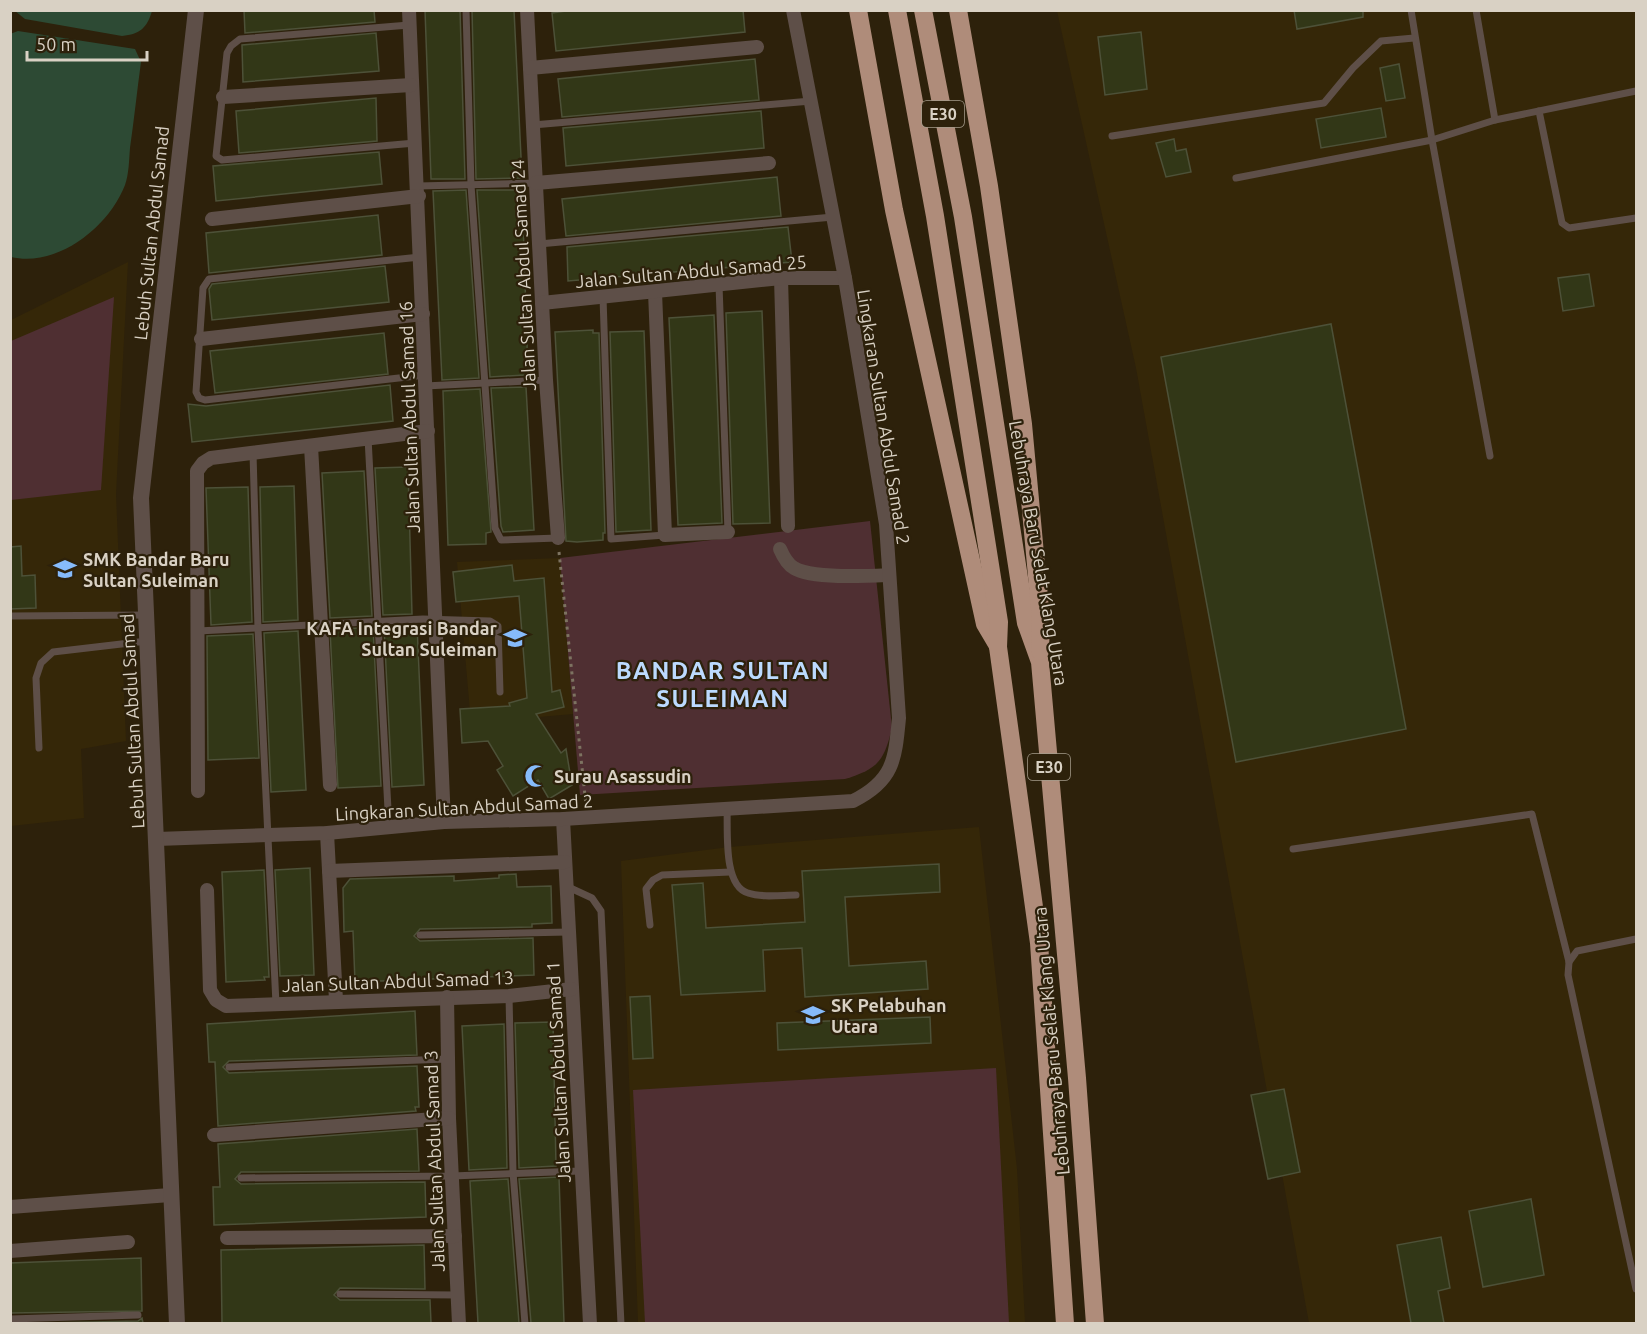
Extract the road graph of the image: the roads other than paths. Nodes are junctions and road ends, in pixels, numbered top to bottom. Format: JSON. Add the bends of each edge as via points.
{"nodes":[{"id":1,"x":196,"y":10,"type":"edge"},
{"id":2,"x":409,"y":10,"type":"edge"},
{"id":3,"x":466,"y":10,"type":"edge"},
{"id":4,"x":794,"y":10,"type":"edge"},
{"id":5,"x":858,"y":10,"type":"edge"},
{"id":6,"x":897,"y":10,"type":"edge"},
{"id":7,"x":923,"y":10,"type":"edge"},
{"id":8,"x":958,"y":10,"type":"edge"},
{"id":9,"x":1411,"y":10,"type":"edge"},
{"id":10,"x":1476,"y":10,"type":"edge"},
{"id":11,"x":528,"y":11,"type":"edge"},
{"id":12,"x":409,"y":25,"type":"junction"},
{"id":13,"x":1414,"y":38,"type":"junction"},
{"id":14,"x":757,"y":47,"type":"dead end"},
{"id":15,"x":530,"y":68,"type":"junction"},
{"id":16,"x":411,"y":85,"type":"junction"},
{"id":17,"x":1636,"y":91,"type":"edge"},
{"id":18,"x":223,"y":97,"type":"junction"},
{"id":19,"x":812,"y":101,"type":"junction"},
{"id":20,"x":1539,"y":111,"type":"junction"},
{"id":21,"x":1495,"y":120,"type":"junction"},
{"id":22,"x":533,"y":125,"type":"junction"},
{"id":23,"x":1113,"y":136,"type":"dead end"},
{"id":24,"x":1432,"y":140,"type":"junction"},
{"id":25,"x":415,"y":143,"type":"junction"},
{"id":26,"x":770,"y":163,"type":"dead end"},
{"id":27,"x":1236,"y":178,"type":"dead end"},
{"id":28,"x":536,"y":183,"type":"junction"},
{"id":29,"x":471,"y":185,"type":"junction"},
{"id":30,"x":418,"y":191,"type":"junction"},
{"id":31,"x":833,"y":216,"type":"junction"},
{"id":32,"x":1636,"y":218,"type":"edge"},
{"id":33,"x":212,"y":219,"type":"dead end"},
{"id":34,"x":539,"y":244,"type":"junction"},
{"id":35,"x":421,"y":257,"type":"junction"},
{"id":36,"x":781,"y":278,"type":"junction"},
{"id":37,"x":844,"y":278,"type":"junction"},
{"id":38,"x":719,"y":285,"type":"junction"},
{"id":39,"x":655,"y":292,"type":"junction"},
{"id":40,"x":603,"y":297,"type":"junction"},
{"id":41,"x":542,"y":303,"type":"junction"},
{"id":42,"x":423,"y":314,"type":"junction"},
{"id":43,"x":201,"y":339,"type":"junction"},
{"id":44,"x":425,"y":380,"type":"junction"},
{"id":45,"x":546,"y":380,"type":"junction"},
{"id":46,"x":484,"y":384,"type":"junction"},
{"id":47,"x":428,"y":431,"type":"junction"},
{"id":48,"x":369,"y":438,"type":"junction"},
{"id":49,"x":311,"y":446,"type":"junction"},
{"id":50,"x":253,"y":453,"type":"junction"},
{"id":51,"x":1490,"y":456,"type":"dead end"},
{"id":52,"x":788,"y":526,"type":"dead end"},
{"id":53,"x":728,"y":532,"type":"joint"},
{"id":54,"x":665,"y":535,"type":"junction"},
{"id":55,"x":558,"y":538,"type":"joint"},
{"id":56,"x":780,"y":549,"type":"dead end"},
{"id":57,"x":889,"y":575,"type":"junction"},
{"id":58,"x":146,"y":615,"type":"junction"},
{"id":59,"x":10,"y":616,"type":"edge"},
{"id":60,"x":436,"y":619,"type":"junction"},
{"id":61,"x":377,"y":622,"type":"junction"},
{"id":62,"x":321,"y":626,"type":"junction"},
{"id":63,"x":258,"y":629,"type":"junction"},
{"id":64,"x":198,"y":631,"type":"junction"},
{"id":65,"x":147,"y":641,"type":"junction"},
{"id":66,"x":998,"y":647,"type":"junction"},
{"id":67,"x":1040,"y":662,"type":"junction"},
{"id":68,"x":500,"y":692,"type":"dead end"},
{"id":69,"x":39,"y":748,"type":"dead end"},
{"id":70,"x":330,"y":785,"type":"dead end"},
{"id":71,"x":198,"y":791,"type":"dead end"},
{"id":72,"x":727,"y":810,"type":"junction"},
{"id":73,"x":562,"y":819,"type":"junction"},
{"id":74,"x":444,"y":822,"type":"junction"},
{"id":75,"x":389,"y":828,"type":"junction"},
{"id":76,"x":327,"y":833,"type":"junction"},
{"id":77,"x":270,"y":835,"type":"junction"},
{"id":78,"x":157,"y":839,"type":"junction"},
{"id":79,"x":1293,"y":849,"type":"dead end"},
{"id":80,"x":565,"y":862,"type":"junction"},
{"id":81,"x":329,"y":871,"type":"junction"},
{"id":82,"x":730,"y":872,"type":"junction"},
{"id":83,"x":566,"y":886,"type":"junction"},
{"id":84,"x":207,"y":890,"type":"dead end"},
{"id":85,"x":796,"y":895,"type":"dead end"},
{"id":86,"x":650,"y":925,"type":"dead end"},
{"id":87,"x":569,"y":932,"type":"junction"},
{"id":88,"x":420,"y":935,"type":"dead end"},
{"id":89,"x":1636,"y":939,"type":"edge"},
{"id":90,"x":1569,"y":962,"type":"junction"},
{"id":91,"x":572,"y":988,"type":"junction"},
{"id":92,"x":509,"y":996,"type":"junction"},
{"id":93,"x":447,"y":997,"type":"junction"},
{"id":94,"x":336,"y":1000,"type":"junction"},
{"id":95,"x":276,"y":1004,"type":"junction"},
{"id":96,"x":448,"y":1059,"type":"junction"},
{"id":97,"x":229,"y":1067,"type":"dead end"},
{"id":98,"x":449,"y":1118,"type":"junction"},
{"id":99,"x":214,"y":1135,"type":"dead end"},
{"id":100,"x":580,"y":1170,"type":"junction"},
{"id":101,"x":513,"y":1172,"type":"junction"},
{"id":102,"x":452,"y":1176,"type":"junction"},
{"id":103,"x":241,"y":1178,"type":"dead end"},
{"id":104,"x":170,"y":1195,"type":"junction"},
{"id":105,"x":10,"y":1207,"type":"edge"},
{"id":106,"x":455,"y":1236,"type":"junction"},
{"id":107,"x":227,"y":1238,"type":"dead end"},
{"id":108,"x":128,"y":1242,"type":"dead end"},
{"id":109,"x":10,"y":1251,"type":"edge"},
{"id":110,"x":1636,"y":1289,"type":"edge"},
{"id":111,"x":340,"y":1294,"type":"dead end"},
{"id":112,"x":458,"y":1295,"type":"junction"},
{"id":113,"x":138,"y":1315,"type":"dead end"},
{"id":114,"x":10,"y":1320,"type":"edge"},
{"id":115,"x":177,"y":1323,"type":"edge"},
{"id":116,"x":459,"y":1323,"type":"edge"},
{"id":117,"x":525,"y":1323,"type":"edge"},
{"id":118,"x":590,"y":1323,"type":"edge"},
{"id":119,"x":621,"y":1323,"type":"edge"},
{"id":120,"x":1065,"y":1323,"type":"edge"},
{"id":121,"x":1095,"y":1323,"type":"edge"}],
"edges":[{"from":1,"to":58,"type":"street","name":"Lebuh Sultan Abdul Samad","via":[[141,498]]},
{"from":2,"to":12,"type":"street","name":"Jalan Sultan Abdul Samad 16"},
{"from":3,"to":29,"type":"lane"},
{"from":4,"to":19,"type":"street","name":"Lingkaran Sultan Abdul Samad 2"},
{"from":5,"to":66,"type":"highway","via":[[894,210],[985,624]]},
{"from":6,"to":66,"type":"highway","name":"Lebuhraya Baru Selat Klang Utara","number":"E30","via":[[935,216],[999,622]]},
{"from":7,"to":67,"type":"highway","name":"Lebuhraya Baru Selat Klang Utara","number":"E30","via":[[963,217],[1026,623]]},
{"from":8,"to":67,"type":"highway","via":[[989,186],[1023,424],[1041,619]]},
{"from":9,"to":13,"type":"lane"},
{"from":10,"to":21,"type":"lane"},
{"from":11,"to":15,"type":"street","name":"Jalan Sultan Abdul Samad 24"},
{"from":12,"to":16,"type":"street","name":"Jalan Sultan Abdul Samad 16"},
{"from":12,"to":18,"type":"lane","via":[[240,39],[227,53]]},
{"from":13,"to":23,"type":"lane","via":[[1381,41],[1324,103]]},
{"from":13,"to":24,"type":"lane"},
{"from":14,"to":15,"type":"street"},
{"from":15,"to":22,"type":"street","name":"Jalan Sultan Abdul Samad 24"},
{"from":16,"to":18,"type":"street"},
{"from":16,"to":25,"type":"street","name":"Jalan Sultan Abdul Samad 16"},
{"from":17,"to":20,"type":"lane"},
{"from":18,"to":25,"type":"lane","via":[[216,156],[219,160]]},
{"from":19,"to":22,"type":"lane"},
{"from":19,"to":31,"type":"street","name":"Lingkaran Sultan Abdul Samad 2"},
{"from":20,"to":21,"type":"lane"},
{"from":20,"to":32,"type":"lane","via":[[1562,223],[1569,228]]},
{"from":21,"to":24,"type":"lane"},
{"from":22,"to":28,"type":"street","name":"Jalan Sultan Abdul Samad 24"},
{"from":24,"to":27,"type":"lane"},
{"from":24,"to":51,"type":"lane"},
{"from":25,"to":30,"type":"street","name":"Jalan Sultan Abdul Samad 16"},
{"from":26,"to":28,"type":"street"},
{"from":28,"to":29,"type":"lane"},
{"from":28,"to":34,"type":"street","name":"Jalan Sultan Abdul Samad 24"},
{"from":29,"to":30,"type":"lane"},
{"from":29,"to":46,"type":"lane"},
{"from":30,"to":33,"type":"street"},
{"from":30,"to":35,"type":"street","name":"Jalan Sultan Abdul Samad 16"},
{"from":31,"to":34,"type":"lane"},
{"from":31,"to":37,"type":"street","name":"Lingkaran Sultan Abdul Samad 2"},
{"from":34,"to":41,"type":"street","name":"Jalan Sultan Abdul Samad 24"},
{"from":35,"to":42,"type":"street","name":"Jalan Sultan Abdul Samad 16"},
{"from":35,"to":43,"type":"lane","via":[[209,279],[203,288]]},
{"from":36,"to":37,"type":"street","name":"Jalan Sultan Abdul Samad 25"},
{"from":36,"to":38,"type":"street","name":"Jalan Sultan Abdul Samad 25"},
{"from":36,"to":52,"type":"street"},
{"from":37,"to":57,"type":"street","name":"Lingkaran Sultan Abdul Samad 2","via":[[886,525]]},
{"from":38,"to":39,"type":"street","name":"Jalan Sultan Abdul Samad 25"},
{"from":38,"to":53,"type":"lane"},
{"from":39,"to":40,"type":"street","name":"Jalan Sultan Abdul Samad 25"},
{"from":39,"to":54,"type":"street"},
{"from":40,"to":41,"type":"street","name":"Jalan Sultan Abdul Samad 25"},
{"from":40,"to":54,"type":"lane","via":[[611,539]]},
{"from":41,"to":45,"type":"street","name":"Jalan Sultan Abdul Samad 24"},
{"from":42,"to":43,"type":"street"},
{"from":42,"to":44,"type":"street","name":"Jalan Sultan Abdul Samad 16"},
{"from":43,"to":44,"type":"lane","via":[[196,392],[206,400]]},
{"from":44,"to":46,"type":"lane"},
{"from":44,"to":47,"type":"street","name":"Jalan Sultan Abdul Samad 16"},
{"from":45,"to":46,"type":"lane"},
{"from":45,"to":55,"type":"street","name":"Jalan Sultan Abdul Samad 24"},
{"from":46,"to":55,"type":"lane","via":[[497,535],[501,540]]},
{"from":47,"to":48,"type":"street"},
{"from":47,"to":60,"type":"street","name":"Jalan Sultan Abdul Samad 16"},
{"from":48,"to":49,"type":"street"},
{"from":48,"to":61,"type":"lane"},
{"from":49,"to":50,"type":"street"},
{"from":49,"to":62,"type":"street"},
{"from":50,"to":63,"type":"lane"},
{"from":50,"to":64,"type":"street","via":[[212,458],[197,471]]},
{"from":53,"to":54,"type":"street"},
{"from":56,"to":57,"type":"street","via":[[792,567],[802,572],[856,577]]},
{"from":57,"to":72,"type":"street","name":"Lingkaran Sultan Abdul Samad 2","via":[[899,718],[888,773],[873,791],[853,801]]},
{"from":58,"to":59,"type":"lane"},
{"from":58,"to":65,"type":"street","name":"Lebuh Sultan Abdul Samad"},
{"from":60,"to":61,"type":"lane"},
{"from":60,"to":68,"type":"lane","via":[[498,626]]},
{"from":60,"to":74,"type":"street","name":"Jalan Sultan Abdul Samad 16"},
{"from":61,"to":62,"type":"lane"},
{"from":61,"to":75,"type":"lane"},
{"from":62,"to":63,"type":"lane"},
{"from":62,"to":70,"type":"street"},
{"from":63,"to":64,"type":"lane"},
{"from":63,"to":77,"type":"lane"},
{"from":64,"to":71,"type":"street"},
{"from":65,"to":69,"type":"lane","via":[[53,652],[41,663],[36,678]]},
{"from":65,"to":78,"type":"street","name":"Lebuh Sultan Abdul Samad"},
{"from":66,"to":120,"type":"highway","name":"Lebuhraya Baru Selat Klang Utara","number":"E30","via":[[1039,943]]},
{"from":67,"to":121,"type":"highway","name":"Lebuhraya Baru Selat Klang Utara","number":"E30"},
{"from":72,"to":73,"type":"street","name":"Lingkaran Sultan Abdul Samad 2"},
{"from":72,"to":82,"type":"lane"},
{"from":73,"to":74,"type":"street","name":"Lingkaran Sultan Abdul Samad 2"},
{"from":73,"to":80,"type":"street","name":"Jalan Sultan Abdul Samad 1"},
{"from":74,"to":75,"type":"street","name":"Lingkaran Sultan Abdul Samad 2"},
{"from":75,"to":76,"type":"street","name":"Lingkaran Sultan Abdul Samad 2"},
{"from":76,"to":77,"type":"street","name":"Lingkaran Sultan Abdul Samad 2"},
{"from":76,"to":81,"type":"street"},
{"from":77,"to":78,"type":"street","name":"Lingkaran Sultan Abdul Samad 2"},
{"from":77,"to":95,"type":"lane"},
{"from":78,"to":104,"type":"street","name":"Lebuh Sultan Abdul Samad"},
{"from":79,"to":90,"type":"lane","via":[[1532,814]]},
{"from":80,"to":81,"type":"street"},
{"from":80,"to":83,"type":"street","name":"Jalan Sultan Abdul Samad 1"},
{"from":81,"to":94,"type":"street"},
{"from":82,"to":85,"type":"lane","via":[[747,893]]},
{"from":82,"to":86,"type":"lane","via":[[662,875],[653,880],[646,889]]},
{"from":83,"to":87,"type":"street","name":"Jalan Sultan Abdul Samad 1"},
{"from":83,"to":119,"type":"lane","via":[[592,898],[601,911]]},
{"from":84,"to":95,"type":"street","name":"Jalan Sultan Abdul Samad 13","via":[[210,990],[216,1000],[226,1006]]},
{"from":87,"to":88,"type":"lane"},
{"from":87,"to":91,"type":"street","name":"Jalan Sultan Abdul Samad 1"},
{"from":89,"to":90,"type":"lane","via":[[1577,951]]},
{"from":90,"to":110,"type":"lane","via":[[1568,975]]},
{"from":91,"to":92,"type":"street","name":"Jalan Sultan Abdul Samad 13"},
{"from":91,"to":100,"type":"street","name":"Jalan Sultan Abdul Samad 1"},
{"from":92,"to":93,"type":"street","name":"Jalan Sultan Abdul Samad 13"},
{"from":92,"to":101,"type":"lane"},
{"from":93,"to":94,"type":"street","name":"Jalan Sultan Abdul Samad 13"},
{"from":93,"to":96,"type":"street","name":"Jalan Sultan Abdul Samad 3"},
{"from":94,"to":95,"type":"street","name":"Jalan Sultan Abdul Samad 13"},
{"from":96,"to":97,"type":"lane"},
{"from":96,"to":98,"type":"street","name":"Jalan Sultan Abdul Samad 3"},
{"from":98,"to":99,"type":"street"},
{"from":98,"to":102,"type":"street","name":"Jalan Sultan Abdul Samad 3"},
{"from":100,"to":101,"type":"lane"},
{"from":100,"to":118,"type":"street","name":"Jalan Sultan Abdul Samad 1"},
{"from":101,"to":102,"type":"lane"},
{"from":101,"to":117,"type":"lane"},
{"from":102,"to":103,"type":"lane"},
{"from":102,"to":106,"type":"street","name":"Jalan Sultan Abdul Samad 3"},
{"from":104,"to":105,"type":"street"},
{"from":104,"to":115,"type":"street","name":"Lebuh Sultan Abdul Samad"},
{"from":106,"to":107,"type":"street"},
{"from":106,"to":112,"type":"street","name":"Jalan Sultan Abdul Samad 3"},
{"from":108,"to":109,"type":"street"},
{"from":111,"to":112,"type":"lane"},
{"from":112,"to":116,"type":"street","name":"Jalan Sultan Abdul Samad 3"},
{"from":113,"to":114,"type":"lane"}]}
